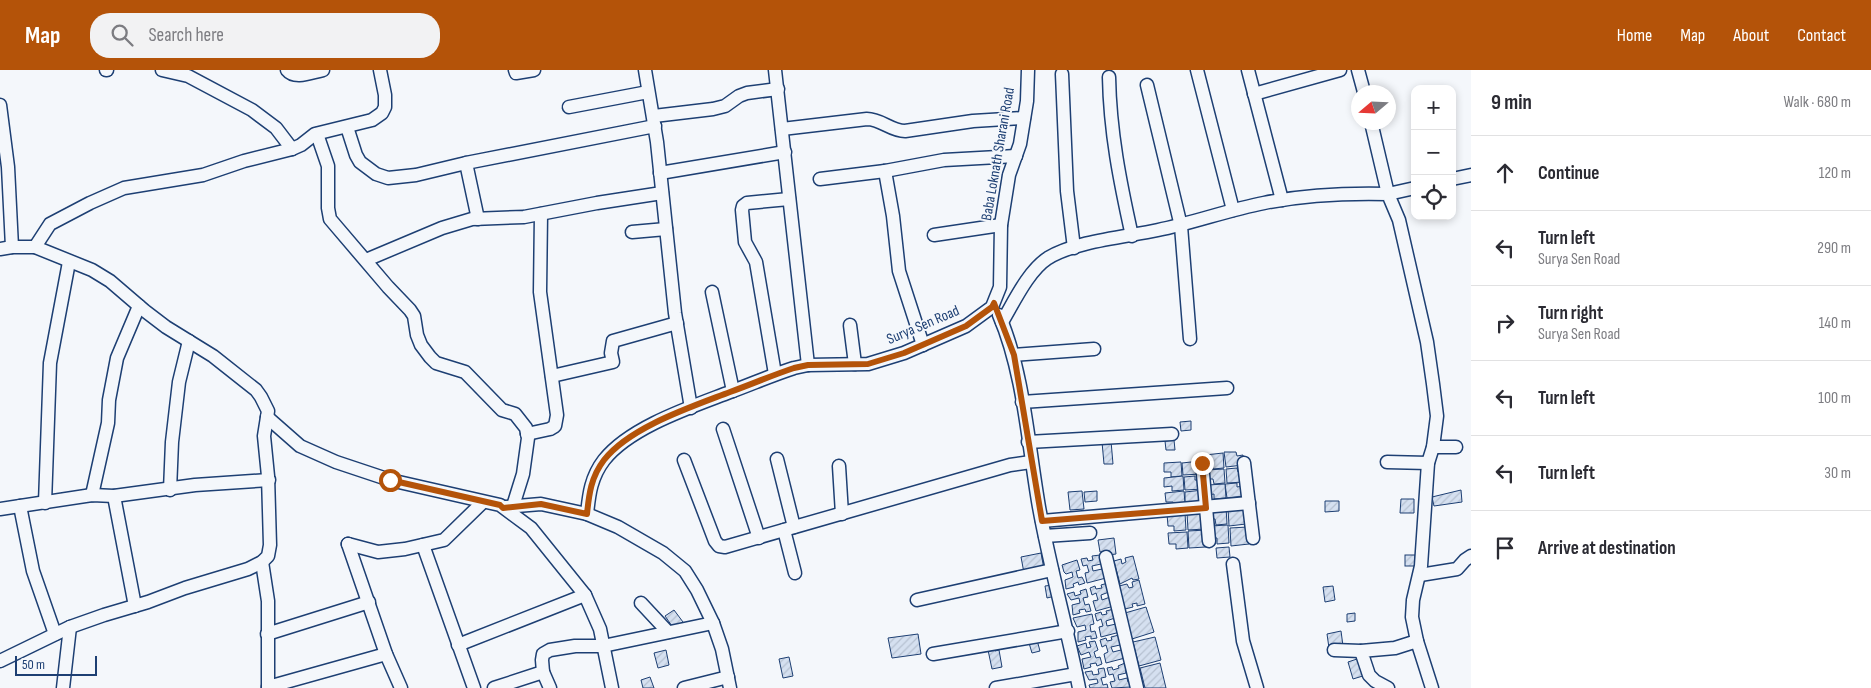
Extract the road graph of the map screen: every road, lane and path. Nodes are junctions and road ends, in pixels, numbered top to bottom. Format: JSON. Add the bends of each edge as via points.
{"nodes":[{"id":1,"x":162,"y":70,"type":"edge"},
{"id":2,"x":287,"y":70,"type":"edge"},
{"id":3,"x":323,"y":70,"type":"edge"},
{"id":4,"x":380,"y":70,"type":"edge"},
{"id":5,"x":515,"y":70,"type":"edge"},
{"id":6,"x":534,"y":70,"type":"edge"},
{"id":7,"x":648,"y":70,"type":"edge"},
{"id":8,"x":775,"y":70,"type":"edge"},
{"id":9,"x":1028,"y":70,"type":"edge"},
{"id":10,"x":1198,"y":70,"type":"edge"},
{"id":11,"x":1248,"y":70,"type":"edge"},
{"id":12,"x":1340,"y":70,"type":"edge"},
{"id":13,"x":1358,"y":70,"type":"edge"},
{"id":14,"x":189,"y":73,"type":"edge"},
{"id":15,"x":1062,"y":74,"type":"dead end"},
{"id":16,"x":1108,"y":78,"type":"dead end"},
{"id":17,"x":1147,"y":85,"type":"dead end"},
{"id":18,"x":1362,"y":85,"type":"edge"},
{"id":19,"x":778,"y":89,"type":"junction"},
{"id":20,"x":648,"y":92,"type":"junction"},
{"id":21,"x":1254,"y":94,"type":"junction"},
{"id":22,"x":0,"y":105,"type":"edge"},
{"id":23,"x":568,"y":108,"type":"dead end"},
{"id":24,"x":1024,"y":118,"type":"junction"},
{"id":25,"x":654,"y":121,"type":"junction"},
{"id":26,"x":347,"y":127,"type":"junction"},
{"id":27,"x":782,"y":129,"type":"junction"},
{"id":28,"x":1373,"y":130,"type":"edge"},
{"id":29,"x":317,"y":134,"type":"junction"},
{"id":30,"x":292,"y":149,"type":"junction"},
{"id":31,"x":785,"y":152,"type":"junction"},
{"id":32,"x":1016,"y":156,"type":"junction"},
{"id":33,"x":466,"y":163,"type":"junction"},
{"id":34,"x":885,"y":171,"type":"junction"},
{"id":35,"x":660,"y":173,"type":"junction"},
{"id":36,"x":1471,"y":175,"type":"edge"},
{"id":37,"x":1456,"y":178,"type":"edge"},
{"id":38,"x":820,"y":179,"type":"dead end"},
{"id":39,"x":1411,"y":189,"type":"edge"},
{"id":40,"x":662,"y":193,"type":"junction"},
{"id":41,"x":1388,"y":194,"type":"junction"},
{"id":42,"x":789,"y":199,"type":"junction"},
{"id":43,"x":1282,"y":200,"type":"junction"},
{"id":44,"x":1233,"y":210,"type":"junction"},
{"id":45,"x":541,"y":214,"type":"junction"},
{"id":46,"x":478,"y":219,"type":"junction"},
{"id":47,"x":1001,"y":225,"type":"junction"},
{"id":48,"x":1181,"y":226,"type":"junction"},
{"id":49,"x":666,"y":229,"type":"junction"},
{"id":50,"x":632,"y":232,"type":"dead end"},
{"id":51,"x":934,"y":235,"type":"dead end"},
{"id":52,"x":1132,"y":236,"type":"junction"},
{"id":53,"x":36,"y":247,"type":"junction"},
{"id":54,"x":6,"y":248,"type":"edge"},
{"id":55,"x":1074,"y":248,"type":"junction"},
{"id":56,"x":366,"y":260,"type":"junction"},
{"id":57,"x":69,"y":262,"type":"junction"},
{"id":58,"x":712,"y":292,"type":"dead end"},
{"id":59,"x":994,"y":303,"type":"junction"},
{"id":60,"x":139,"y":306,"type":"junction"},
{"id":61,"x":1002,"y":322,"type":"junction"},
{"id":62,"x":677,"y":323,"type":"junction"},
{"id":63,"x":850,"y":325,"type":"dead end"},
{"id":64,"x":1190,"y":339,"type":"dead end"},
{"id":65,"x":189,"y":341,"type":"junction"},
{"id":66,"x":923,"y":345,"type":"junction"},
{"id":67,"x":1094,"y":349,"type":"dead end"},
{"id":68,"x":1014,"y":355,"type":"junction"},
{"id":69,"x":855,"y":364,"type":"junction"},
{"id":70,"x":808,"y":365,"type":"junction"},
{"id":71,"x":775,"y":374,"type":"junction"},
{"id":72,"x":552,"y":376,"type":"junction"},
{"id":73,"x":1227,"y":388,"type":"dead end"},
{"id":74,"x":733,"y":391,"type":"junction"},
{"id":75,"x":1022,"y":402,"type":"junction"},
{"id":76,"x":691,"y":408,"type":"junction"},
{"id":77,"x":267,"y":417,"type":"junction"},
{"id":78,"x":723,"y":429,"type":"dead end"},
{"id":79,"x":527,"y":434,"type":"junction"},
{"id":80,"x":1172,"y":434,"type":"dead end"},
{"id":81,"x":1028,"y":442,"type":"junction"},
{"id":82,"x":1433,"y":447,"type":"junction"},
{"id":83,"x":1456,"y":447,"type":"dead end"},
{"id":84,"x":777,"y":459,"type":"dead end"},
{"id":85,"x":684,"y":460,"type":"dead end"},
{"id":86,"x":1031,"y":462,"type":"junction"},
{"id":87,"x":1387,"y":462,"type":"dead end"},
{"id":88,"x":1202,"y":463,"type":"dead end"},
{"id":89,"x":1244,"y":463,"type":"dead end"},
{"id":90,"x":1428,"y":463,"type":"junction"},
{"id":91,"x":839,"y":466,"type":"dead end"},
{"id":92,"x":269,"y":480,"type":"junction"},
{"id":93,"x":170,"y":490,"type":"junction"},
{"id":94,"x":92,"y":495,"type":"junction"},
{"id":95,"x":114,"y":496,"type":"junction"},
{"id":96,"x":483,"y":502,"type":"junction"},
{"id":97,"x":45,"y":503,"type":"junction"},
{"id":98,"x":1249,"y":503,"type":"junction"},
{"id":99,"x":20,"y":506,"type":"junction"},
{"id":100,"x":508,"y":507,"type":"junction"},
{"id":101,"x":1206,"y":508,"type":"junction"},
{"id":102,"x":0,"y":509,"type":"edge"},
{"id":103,"x":587,"y":514,"type":"junction"},
{"id":104,"x":842,"y":514,"type":"junction"},
{"id":105,"x":1042,"y":521,"type":"junction"},
{"id":106,"x":789,"y":529,"type":"junction"},
{"id":107,"x":1090,"y":533,"type":"dead end"},
{"id":108,"x":1045,"y":536,"type":"junction"},
{"id":109,"x":759,"y":538,"type":"junction"},
{"id":110,"x":1253,"y":538,"type":"dead end"},
{"id":111,"x":1209,"y":541,"type":"dead end"},
{"id":112,"x":423,"y":545,"type":"junction"},
{"id":113,"x":1471,"y":556,"type":"edge"},
{"id":114,"x":1106,"y":557,"type":"dead end"},
{"id":115,"x":262,"y":562,"type":"junction"},
{"id":116,"x":1233,"y":564,"type":"dead end"},
{"id":117,"x":1052,"y":570,"type":"junction"},
{"id":118,"x":795,"y":573,"type":"dead end"},
{"id":119,"x":1420,"y":575,"type":"junction"},
{"id":120,"x":585,"y":595,"type":"junction"},
{"id":121,"x":917,"y":600,"type":"dead end"},
{"id":122,"x":369,"y":602,"type":"junction"},
{"id":123,"x":641,"y":603,"type":"dead end"},
{"id":124,"x":135,"y":606,"type":"junction"},
{"id":125,"x":713,"y":623,"type":"junction"},
{"id":126,"x":70,"y":628,"type":"junction"},
{"id":127,"x":1068,"y":631,"type":"junction"},
{"id":128,"x":668,"y":632,"type":"junction"},
{"id":129,"x":55,"y":634,"type":"junction"},
{"id":130,"x":267,"y":634,"type":"junction"},
{"id":131,"x":1417,"y":641,"type":"junction"},
{"id":132,"x":458,"y":645,"type":"junction"},
{"id":133,"x":603,"y":646,"type":"junction"},
{"id":134,"x":1334,"y":650,"type":"dead end"},
{"id":135,"x":1361,"y":651,"type":"junction"},
{"id":136,"x":386,"y":654,"type":"junction"},
{"id":137,"x":933,"y":654,"type":"dead end"},
{"id":138,"x":0,"y":661,"type":"edge"},
{"id":139,"x":543,"y":672,"type":"junction"},
{"id":140,"x":1076,"y":674,"type":"junction"},
{"id":141,"x":729,"y":683,"type":"edge"},
{"id":142,"x":63,"y":688,"type":"edge"},
{"id":143,"x":268,"y":688,"type":"edge"},
{"id":144,"x":401,"y":688,"type":"edge"},
{"id":145,"x":474,"y":688,"type":"edge"},
{"id":146,"x":494,"y":688,"type":"edge"},
{"id":147,"x":550,"y":688,"type":"edge"},
{"id":148,"x":612,"y":688,"type":"edge"},
{"id":149,"x":684,"y":688,"type":"edge"},
{"id":150,"x":996,"y":688,"type":"edge"},
{"id":151,"x":1079,"y":688,"type":"edge"},
{"id":152,"x":1137,"y":688,"type":"edge"},
{"id":153,"x":1257,"y":688,"type":"edge"},
{"id":154,"x":1388,"y":688,"type":"edge"},
{"id":155,"x":1432,"y":688,"type":"edge"}],
"edges":[{"from":1,"to":14,"type":"street"},
{"from":2,"to":3,"type":"street","via":[[290,74],[300,75]]},
{"from":4,"to":26,"type":"street","via":[[386,101],[382,113],[372,120]]},
{"from":5,"to":6,"type":"street","via":[[516,73]]},
{"from":7,"to":20,"type":"street"},
{"from":8,"to":19,"type":"street"},
{"from":9,"to":24,"type":"street","name":"Baba Loknath Sharani Road"},
{"from":10,"to":44,"type":"street"},
{"from":11,"to":21,"type":"street"},
{"from":12,"to":21,"type":"street"},
{"from":13,"to":18,"type":"street"},
{"from":14,"to":30,"type":"street","via":[[267,120]]},
{"from":15,"to":55,"type":"street","via":[[1067,191]]},
{"from":16,"to":52,"type":"street","via":[[1116,166]]},
{"from":17,"to":48,"type":"street"},
{"from":19,"to":25,"type":"street","via":[[748,93],[725,106]]},
{"from":19,"to":27,"type":"street"},
{"from":20,"to":23,"type":"street"},
{"from":20,"to":25,"type":"street"},
{"from":21,"to":43,"type":"street"},
{"from":22,"to":54,"type":"street","via":[[8,167]]},
{"from":24,"to":27,"type":"street","via":[[973,121],[905,131],[875,119]]},
{"from":24,"to":32,"type":"street","name":"Baba Loknath Sharani Road"},
{"from":25,"to":33,"type":"street"},
{"from":25,"to":35,"type":"street"},
{"from":26,"to":29,"type":"street"},
{"from":26,"to":33,"type":"street","via":[[360,162],[388,178]]},
{"from":27,"to":31,"type":"street"},
{"from":28,"to":41,"type":"street"},
{"from":29,"to":30,"type":"street"},
{"from":29,"to":56,"type":"street","via":[[328,166],[330,219]]},
{"from":30,"to":53,"type":"street","via":[[203,175],[124,188],[50,224]]},
{"from":31,"to":35,"type":"street"},
{"from":31,"to":42,"type":"street"},
{"from":32,"to":34,"type":"street","via":[[944,160]]},
{"from":32,"to":47,"type":"street","name":"Baba Loknath Sharani Road","via":[[1009,175]]},
{"from":33,"to":46,"type":"street"},
{"from":34,"to":38,"type":"street"},
{"from":34,"to":66,"type":"street","via":[[899,272]]},
{"from":35,"to":40,"type":"street"},
{"from":36,"to":37,"type":"street"},
{"from":39,"to":41,"type":"street"},
{"from":40,"to":45,"type":"street"},
{"from":40,"to":49,"type":"street"},
{"from":41,"to":43,"type":"street"},
{"from":41,"to":82,"type":"street","via":[[1399,220],[1427,342],[1436,416]]},
{"from":42,"to":70,"type":"street"},
{"from":42,"to":71,"type":"street","via":[[747,203],[742,210],[745,242],[756,262]]},
{"from":43,"to":44,"type":"street"},
{"from":44,"to":48,"type":"street"},
{"from":45,"to":46,"type":"street","via":[[524,218]]},
{"from":45,"to":72,"type":"street","via":[[539,278]]},
{"from":46,"to":56,"type":"street","via":[[442,228]]},
{"from":47,"to":51,"type":"street"},
{"from":47,"to":59,"type":"street","name":"Baba Loknath Sharani Road","via":[[1000,287]]},
{"from":48,"to":52,"type":"street"},
{"from":48,"to":64,"type":"street"},
{"from":49,"to":50,"type":"street"},
{"from":49,"to":62,"type":"street"},
{"from":52,"to":55,"type":"street"},
{"from":53,"to":54,"type":"street"},
{"from":53,"to":57,"type":"street"},
{"from":55,"to":61,"type":"street","via":[[1037,266]]},
{"from":56,"to":79,"type":"street","via":[[414,316],[417,335],[430,357],[436,363],[465,372],[502,410],[514,414]]},
{"from":57,"to":60,"type":"street","via":[[110,280]]},
{"from":57,"to":97,"type":"street","via":[[50,363]]},
{"from":58,"to":74,"type":"street"},
{"from":59,"to":61,"type":"street"},
{"from":59,"to":66,"type":"street","name":"Surya Sen Road","via":[[966,326]]},
{"from":60,"to":65,"type":"street"},
{"from":60,"to":94,"type":"street","via":[[117,358],[108,423]]},
{"from":61,"to":68,"type":"street"},
{"from":62,"to":72,"type":"street","via":[[613,342],[613,362]]},
{"from":62,"to":76,"type":"street"},
{"from":63,"to":69,"type":"street"},
{"from":65,"to":77,"type":"street","via":[[252,387],[265,404]]},
{"from":65,"to":93,"type":"street","via":[[179,382]]},
{"from":66,"to":69,"type":"street","name":"Surya Sen Road","via":[[868,364]]},
{"from":67,"to":68,"type":"street"},
{"from":68,"to":75,"type":"street"},
{"from":69,"to":70,"type":"street","name":"Surya Sen Road"},
{"from":70,"to":71,"type":"street","name":"Surya Sen Road"},
{"from":71,"to":74,"type":"street","name":"Surya Sen Road"},
{"from":72,"to":79,"type":"street","via":[[557,415],[554,426]]},
{"from":73,"to":75,"type":"street"},
{"from":74,"to":76,"type":"street","name":"Surya Sen Road"},
{"from":75,"to":81,"type":"street"},
{"from":76,"to":103,"type":"street","name":"Surya Sen Road","via":[[640,430],[616,448],[605,460],[589,489]]},
{"from":77,"to":92,"type":"street","via":[[264,436]]},
{"from":77,"to":96,"type":"street","via":[[300,446],[336,462],[390,480]]},
{"from":78,"to":109,"type":"street"},
{"from":79,"to":100,"type":"street","via":[[523,474]]},
{"from":80,"to":81,"type":"street"},
{"from":81,"to":86,"type":"street"},
{"from":82,"to":83,"type":"street"},
{"from":82,"to":90,"type":"street"},
{"from":84,"to":106,"type":"street"},
{"from":85,"to":109,"type":"street","via":[[719,546]]},
{"from":86,"to":104,"type":"street","via":[[1010,465]]},
{"from":86,"to":105,"type":"street"},
{"from":87,"to":90,"type":"street"},
{"from":88,"to":101,"type":"street"},
{"from":89,"to":98,"type":"street"},
{"from":90,"to":119,"type":"street"},
{"from":91,"to":104,"type":"street"},
{"from":92,"to":93,"type":"street"},
{"from":92,"to":115,"type":"street","via":[[270,545],[268,556]]},
{"from":93,"to":95,"type":"street"},
{"from":94,"to":95,"type":"street"},
{"from":94,"to":97,"type":"street"},
{"from":95,"to":124,"type":"street"},
{"from":96,"to":100,"type":"street"},
{"from":96,"to":112,"type":"street","via":[[444,540]]},
{"from":97,"to":99,"type":"street"},
{"from":98,"to":101,"type":"street"},
{"from":98,"to":110,"type":"street"},
{"from":99,"to":102,"type":"street"},
{"from":99,"to":129,"type":"street","via":[[33,571]]},
{"from":100,"to":103,"type":"street","via":[[541,504]]},
{"from":100,"to":120,"type":"street","via":[[531,528]]},
{"from":101,"to":105,"type":"street"},
{"from":101,"to":111,"type":"street"},
{"from":103,"to":125,"type":"street","via":[[618,527],[663,553],[685,571]]},
{"from":104,"to":106,"type":"street"},
{"from":105,"to":108,"type":"street"},
{"from":106,"to":109,"type":"street"},
{"from":106,"to":118,"type":"street"},
{"from":107,"to":108,"type":"street"},
{"from":108,"to":117,"type":"street"},
{"from":112,"to":122,"type":"street","via":[[378,552],[348,544]]},
{"from":112,"to":132,"type":"street"},
{"from":113,"to":119,"type":"street","via":[[1457,569]]},
{"from":114,"to":152,"type":"street"},
{"from":115,"to":124,"type":"street"},
{"from":115,"to":130,"type":"street","via":[[268,601]]},
{"from":116,"to":153,"type":"street","via":[[1243,642]]},
{"from":117,"to":121,"type":"street"},
{"from":117,"to":127,"type":"street"},
{"from":119,"to":131,"type":"street","via":[[1412,617]]},
{"from":120,"to":132,"type":"street"},
{"from":120,"to":133,"type":"street","via":[[600,629]]},
{"from":122,"to":130,"type":"street"},
{"from":122,"to":136,"type":"street"},
{"from":123,"to":128,"type":"street"},
{"from":124,"to":126,"type":"street"},
{"from":125,"to":128,"type":"street"},
{"from":125,"to":141,"type":"street"},
{"from":126,"to":129,"type":"street"},
{"from":126,"to":142,"type":"street"},
{"from":127,"to":137,"type":"street"},
{"from":127,"to":140,"type":"street"},
{"from":128,"to":133,"type":"street"},
{"from":129,"to":138,"type":"street"},
{"from":130,"to":143,"type":"street"},
{"from":131,"to":135,"type":"street","via":[[1395,648]]},
{"from":131,"to":155,"type":"street"},
{"from":132,"to":145,"type":"street"},
{"from":133,"to":139,"type":"street","via":[[550,650],[542,660]]},
{"from":133,"to":148,"type":"street"},
{"from":134,"to":135,"type":"street"},
{"from":135,"to":154,"type":"street","via":[[1369,675]]},
{"from":136,"to":143,"type":"street"},
{"from":136,"to":144,"type":"street"},
{"from":139,"to":146,"type":"street"},
{"from":139,"to":147,"type":"street"},
{"from":140,"to":150,"type":"street"},
{"from":140,"to":151,"type":"street"},
{"from":141,"to":149,"type":"street"}]}
